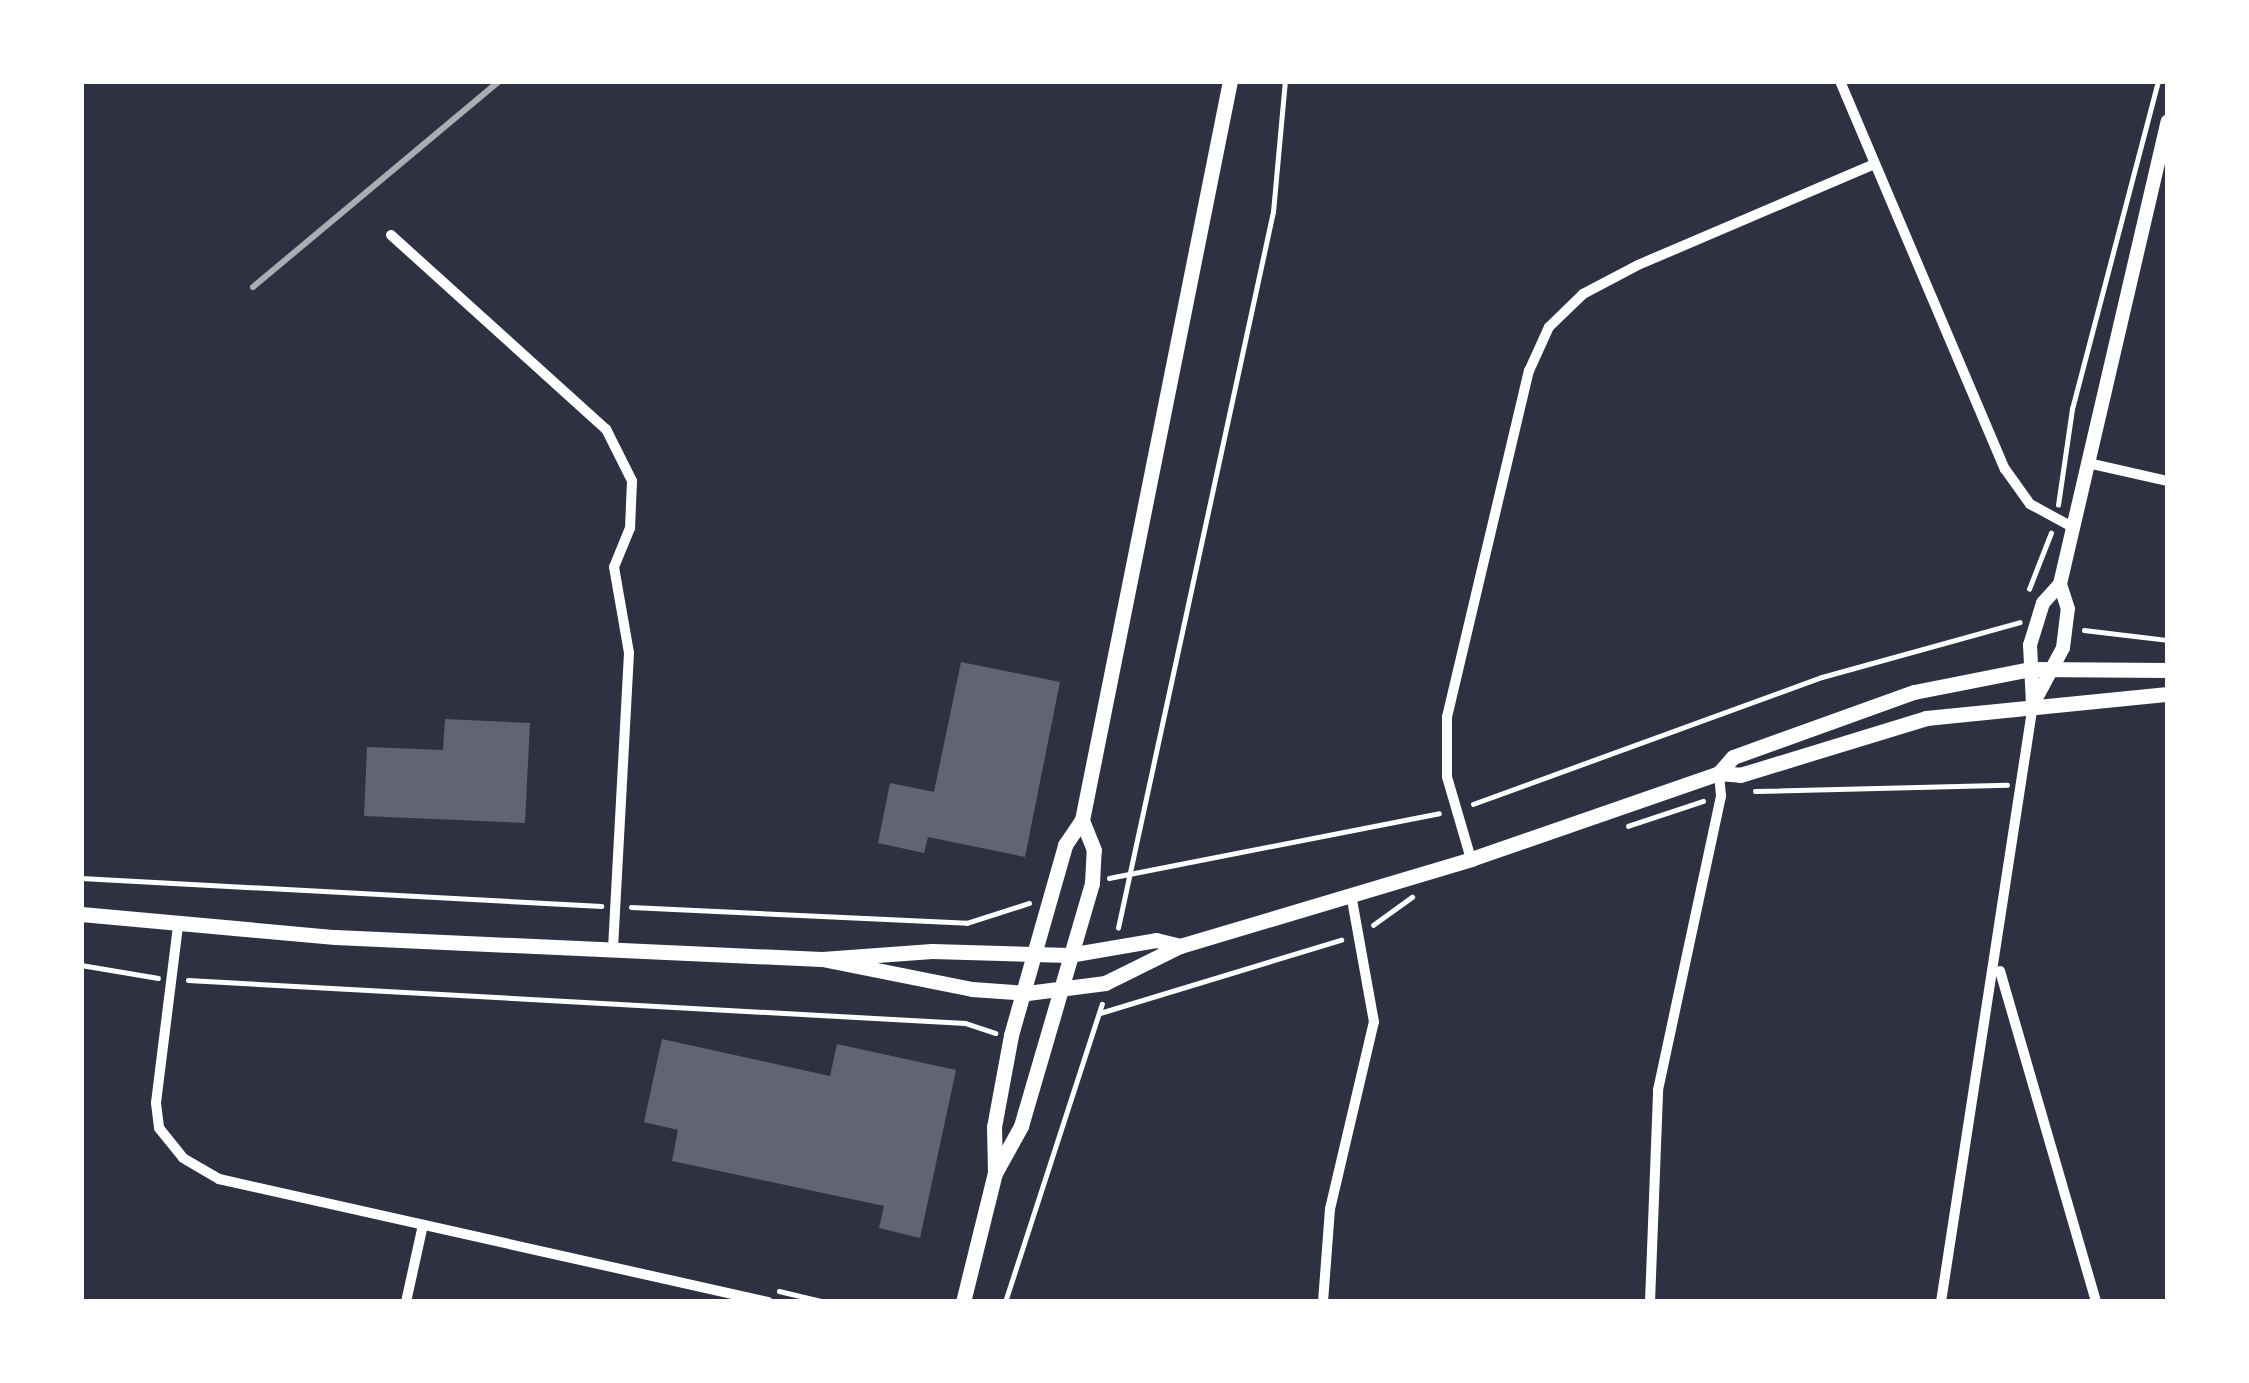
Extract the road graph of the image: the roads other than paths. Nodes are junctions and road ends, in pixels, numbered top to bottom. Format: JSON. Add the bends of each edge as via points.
{"nodes":[{"id":1,"x":1230,"y":81,"type":"edge"},
{"id":2,"x":1840,"y":81,"type":"edge"},
{"id":3,"x":2168,"y":122,"type":"edge"},
{"id":4,"x":1873,"y":166,"type":"junction"},
{"id":5,"x":392,"y":235,"type":"dead end"},
{"id":6,"x":2088,"y":464,"type":"junction"},
{"id":7,"x":2168,"y":481,"type":"edge"},
{"id":8,"x":2074,"y":528,"type":"junction"},
{"id":9,"x":2060,"y":584,"type":"junction"},
{"id":10,"x":2054,"y":668,"type":"junction"},
{"id":11,"x":2030,"y":669,"type":"junction"},
{"id":12,"x":2168,"y":670,"type":"edge"},
{"id":13,"x":2168,"y":694,"type":"edge"},
{"id":14,"x":2033,"y":704,"type":"junction"},
{"id":15,"x":1718,"y":772,"type":"junction"},
{"id":16,"x":1082,"y":820,"type":"junction"},
{"id":17,"x":1472,"y":859,"type":"junction"},
{"id":18,"x":1351,"y":894,"type":"junction"},
{"id":19,"x":81,"y":914,"type":"edge"},
{"id":20,"x":178,"y":926,"type":"junction"},
{"id":21,"x":1180,"y":946,"type":"junction"},
{"id":22,"x":613,"y":950,"type":"junction"},
{"id":23,"x":1069,"y":955,"type":"junction"},
{"id":24,"x":1036,"y":956,"type":"junction"},
{"id":25,"x":822,"y":959,"type":"junction"},
{"id":26,"x":1999,"y":968,"type":"junction"},
{"id":27,"x":1060,"y":988,"type":"junction"},
{"id":28,"x":1027,"y":993,"type":"junction"},
{"id":29,"x":995,"y":1173,"type":"junction"},
{"id":30,"x":423,"y":1225,"type":"junction"},
{"id":31,"x":406,"y":1302,"type":"edge"},
{"id":32,"x":769,"y":1302,"type":"edge"},
{"id":33,"x":964,"y":1302,"type":"edge"},
{"id":34,"x":1323,"y":1302,"type":"edge"},
{"id":35,"x":1650,"y":1302,"type":"edge"},
{"id":36,"x":1941,"y":1302,"type":"edge"},
{"id":37,"x":2096,"y":1302,"type":"edge"}],
"edges":[{"from":1,"to":16,"type":"main road"},
{"from":2,"to":4,"type":"street"},
{"from":3,"to":6,"type":"street"},
{"from":4,"to":8,"type":"street","via":[[2005,469],[2030,504]]},
{"from":4,"to":17,"type":"street","via":[[1638,265],[1583,294],[1549,326],[1529,371],[1447,717],[1446,763]]},
{"from":5,"to":22,"type":"street","via":[[606,430],[632,481],[630,528],[614,568],[629,653]]},
{"from":6,"to":7,"type":"street"},
{"from":6,"to":8,"type":"street"},
{"from":8,"to":9,"type":"street"},
{"from":9,"to":10,"type":"street","via":[[2066,626]]},
{"from":9,"to":11,"type":"street","via":[[2036,622]]},
{"from":10,"to":11,"type":"main road"},
{"from":10,"to":12,"type":"main road"},
{"from":10,"to":14,"type":"street"},
{"from":11,"to":14,"type":"street"},
{"from":11,"to":15,"type":"main road","via":[[1835,716],[1733,757]]},
{"from":13,"to":14,"type":"main road"},
{"from":14,"to":15,"type":"main road","via":[[1926,718],[1740,775]]},
{"from":14,"to":26,"type":"street"},
{"from":15,"to":17,"type":"main road"},
{"from":15,"to":35,"type":"street","via":[[1721,796],[1658,1090]]},
{"from":16,"to":23,"type":"main road","via":[[1094,850],[1092,883]]},
{"from":16,"to":24,"type":"main road","via":[[1065,845]]},
{"from":17,"to":18,"type":"main road"},
{"from":18,"to":21,"type":"main road"},
{"from":18,"to":34,"type":"street","via":[[1374,1022],[1330,1209]]},
{"from":19,"to":20,"type":"main road"},
{"from":20,"to":22,"type":"main road"},
{"from":20,"to":30,"type":"street","via":[[156,1103],[159,1128],[182,1158],[219,1179]]},
{"from":21,"to":23,"type":"main road","via":[[1156,940]]},
{"from":21,"to":27,"type":"main road","via":[[1105,982]]},
{"from":22,"to":25,"type":"main road"},
{"from":23,"to":24,"type":"main road"},
{"from":23,"to":27,"type":"main road"},
{"from":24,"to":25,"type":"main road","via":[[932,951]]},
{"from":24,"to":28,"type":"main road"},
{"from":25,"to":28,"type":"main road","via":[[929,984]]},
{"from":26,"to":36,"type":"street"},
{"from":26,"to":37,"type":"street"},
{"from":27,"to":28,"type":"main road"},
{"from":27,"to":29,"type":"main road","via":[[1021,1126]]},
{"from":28,"to":29,"type":"main road","via":[[994,1127]]},
{"from":29,"to":33,"type":"main road"},
{"from":30,"to":31,"type":"street"},
{"from":30,"to":32,"type":"street"}]}
